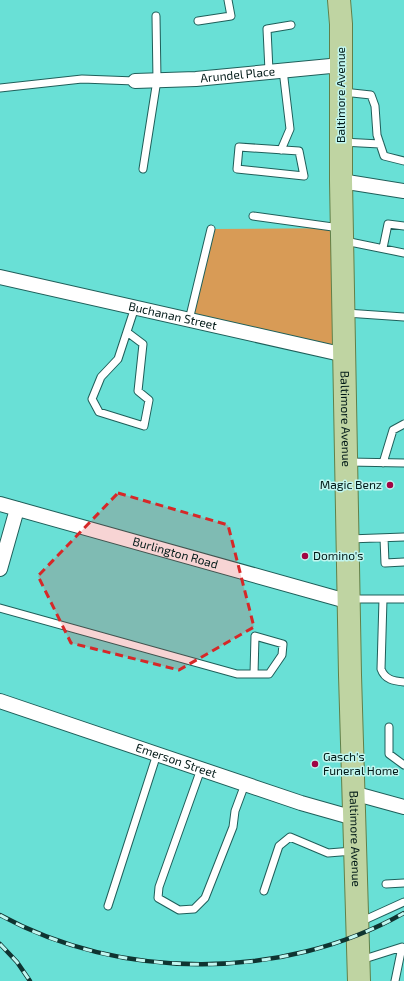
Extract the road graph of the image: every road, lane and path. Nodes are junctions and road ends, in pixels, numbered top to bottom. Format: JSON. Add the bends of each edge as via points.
{"nodes":[{"id":1,"x":228,"y":0,"type":"edge"},
{"id":2,"x":339,"y":0,"type":"edge"},
{"id":3,"x":156,"y":16,"type":"dead end"},
{"id":4,"x":198,"y":21,"type":"dead end"},
{"id":5,"x":291,"y":25,"type":"dead end"},
{"id":6,"x":341,"y":65,"type":"junction"},
{"id":7,"x":283,"y":69,"type":"junction"},
{"id":8,"x":269,"y":71,"type":"junction"},
{"id":9,"x":156,"y":80,"type":"junction"},
{"id":10,"x":135,"y":81,"type":"joint"},
{"id":11,"x":0,"y":88,"type":"edge"},
{"id":12,"x":341,"y":92,"type":"junction"},
{"id":13,"x":341,"y":142,"type":"junction"},
{"id":14,"x":380,"y":144,"type":"junction"},
{"id":15,"x":281,"y":150,"type":"junction"},
{"id":16,"x":404,"y":160,"type":"edge"},
{"id":17,"x":143,"y":169,"type":"dead end"},
{"id":18,"x":342,"y":181,"type":"junction"},
{"id":19,"x":404,"y":191,"type":"edge"},
{"id":20,"x":253,"y":216,"type":"dead end"},
{"id":21,"x":404,"y":226,"type":"edge"},
{"id":22,"x":211,"y":229,"type":"dead end"},
{"id":23,"x":342,"y":234,"type":"junction"},
{"id":24,"x":383,"y":248,"type":"junction"},
{"id":25,"x":404,"y":253,"type":"edge"},
{"id":26,"x":0,"y":277,"type":"edge"},
{"id":27,"x":135,"y":308,"type":"junction"},
{"id":28,"x":344,"y":313,"type":"junction"},
{"id":29,"x":404,"y":317,"type":"edge"},
{"id":30,"x":189,"y":320,"type":"junction"},
{"id":31,"x":127,"y":332,"type":"junction"},
{"id":32,"x":345,"y":355,"type":"junction"},
{"id":33,"x":404,"y":424,"type":"edge"},
{"id":34,"x":347,"y":462,"type":"junction"},
{"id":35,"x":383,"y":463,"type":"junction"},
{"id":36,"x":404,"y":463,"type":"edge"},
{"id":37,"x":0,"y":504,"type":"edge"},
{"id":38,"x":18,"y":509,"type":"junction"},
{"id":39,"x":404,"y":537,"type":"edge"},
{"id":40,"x":384,"y":538,"type":"junction"},
{"id":41,"x":349,"y":539,"type":"junction"},
{"id":42,"x":404,"y":562,"type":"edge"},
{"id":43,"x":0,"y":570,"type":"edge"},
{"id":44,"x":383,"y":599,"type":"junction"},
{"id":45,"x":404,"y":599,"type":"edge"},
{"id":46,"x":350,"y":601,"type":"junction"},
{"id":47,"x":0,"y":608,"type":"edge"},
{"id":48,"x":254,"y":674,"type":"junction"},
{"id":49,"x":404,"y":682,"type":"edge"},
{"id":50,"x":0,"y":701,"type":"edge"},
{"id":51,"x":389,"y":727,"type":"dead end"},
{"id":52,"x":157,"y":754,"type":"junction"},
{"id":53,"x":404,"y":765,"type":"edge"},
{"id":54,"x":201,"y":769,"type":"junction"},
{"id":55,"x":244,"y":784,"type":"junction"},
{"id":56,"x":353,"y":793,"type":"junction"},
{"id":57,"x":404,"y":807,"type":"edge"},
{"id":58,"x":354,"y":818,"type":"junction"},
{"id":59,"x":355,"y":851,"type":"junction"},
{"id":60,"x":404,"y":883,"type":"edge"},
{"id":61,"x":386,"y":884,"type":"dead end"},
{"id":62,"x":264,"y":891,"type":"dead end"},
{"id":63,"x":404,"y":902,"type":"edge"},
{"id":64,"x":108,"y":906,"type":"dead end"},
{"id":65,"x":357,"y":924,"type":"junction"},
{"id":66,"x":358,"y":971,"type":"edge"},
{"id":67,"x":395,"y":981,"type":"edge"}],
"edges":[{"from":1,"to":4,"type":"lane","via":[[231,16]]},
{"from":2,"to":6,"type":"main road","name":"Baltimore Avenue"},
{"from":3,"to":9,"type":"lane"},
{"from":5,"to":8,"type":"lane","via":[[268,29]]},
{"from":6,"to":7,"type":"street","name":"Arundel Place"},
{"from":6,"to":12,"type":"main road","name":"Baltimore Avenue"},
{"from":7,"to":8,"type":"street","name":"Arundel Place"},
{"from":7,"to":15,"type":"lane","via":[[290,129]]},
{"from":8,"to":9,"type":"street","name":"Arundel Place","via":[[196,79]]},
{"from":9,"to":10,"type":"street","name":"Arundel Place"},
{"from":9,"to":17,"type":"lane"},
{"from":10,"to":11,"type":"lane","via":[[82,79]]},
{"from":12,"to":13,"type":"main road","name":"Baltimore Avenue"},
{"from":12,"to":14,"type":"lane","via":[[371,95]]},
{"from":13,"to":14,"type":"lane"},
{"from":13,"to":18,"type":"main road","name":"Baltimore Avenue"},
{"from":14,"to":16,"type":"lane","via":[[384,156]]},
{"from":15,"to":15,"type":"lane","via":[[299,151],[304,176],[237,169],[239,147]]},
{"from":18,"to":19,"type":"street"},
{"from":18,"to":23,"type":"main road","name":"Baltimore Avenue"},
{"from":20,"to":23,"type":"lane"},
{"from":21,"to":24,"type":"lane","via":[[388,224]]},
{"from":22,"to":30,"type":"lane"},
{"from":23,"to":24,"type":"lane"},
{"from":23,"to":28,"type":"main road","name":"Baltimore Avenue"},
{"from":24,"to":25,"type":"lane"},
{"from":26,"to":27,"type":"street","name":"Buchanan Street"},
{"from":27,"to":30,"type":"street","name":"Buchanan Street"},
{"from":27,"to":31,"type":"lane"},
{"from":28,"to":29,"type":"lane"},
{"from":28,"to":32,"type":"main road","name":"Baltimore Avenue"},
{"from":30,"to":32,"type":"street","name":"Buchanan Street"},
{"from":31,"to":31,"type":"lane","via":[[118,359],[101,377],[92,399],[99,412],[144,426],[149,400],[138,391],[143,344]]},
{"from":32,"to":34,"type":"main road","name":"Baltimore Avenue"},
{"from":33,"to":35,"type":"lane","via":[[393,430]]},
{"from":34,"to":35,"type":"lane"},
{"from":34,"to":41,"type":"main road","name":"Baltimore Avenue"},
{"from":35,"to":36,"type":"lane"},
{"from":37,"to":38,"type":"street","name":"Burlington Road"},
{"from":38,"to":43,"type":"street"},
{"from":38,"to":46,"type":"street","name":"Burlington Road"},
{"from":39,"to":40,"type":"lane"},
{"from":40,"to":41,"type":"lane"},
{"from":40,"to":42,"type":"lane","via":[[385,563]]},
{"from":41,"to":46,"type":"main road","name":"Baltimore Avenue"},
{"from":44,"to":45,"type":"lane"},
{"from":44,"to":46,"type":"lane"},
{"from":44,"to":49,"type":"lane","via":[[381,669],[383,675],[391,680]]},
{"from":46,"to":56,"type":"main road","name":"Baltimore Avenue"},
{"from":47,"to":48,"type":"lane","via":[[197,664],[238,674]]},
{"from":48,"to":48,"type":"lane","via":[[269,674],[282,655],[283,644],[255,636]]},
{"from":50,"to":52,"type":"street","name":"Emerson Street"},
{"from":51,"to":53,"type":"lane","via":[[389,754]]},
{"from":52,"to":54,"type":"street","name":"Emerson Street"},
{"from":52,"to":64,"type":"lane"},
{"from":54,"to":55,"type":"street","name":"Emerson Street"},
{"from":54,"to":55,"type":"lane","via":[[159,887],[158,898],[179,910],[194,909],[205,898],[233,826]]},
{"from":55,"to":58,"type":"street","name":"Emerson Street"},
{"from":56,"to":57,"type":"street"},
{"from":56,"to":58,"type":"main road","name":"Baltimore Avenue"},
{"from":58,"to":59,"type":"main road","name":"Baltimore Avenue"},
{"from":59,"to":62,"type":"lane","via":[[328,853],[290,837],[279,846]]},
{"from":59,"to":65,"type":"main road","name":"Baltimore Avenue"},
{"from":60,"to":61,"type":"lane"},
{"from":63,"to":65,"type":"lane"},
{"from":65,"to":66,"type":"main road","name":"Baltimore Avenue"},
{"from":66,"to":67,"type":"lane","via":[[402,947]]}]}
